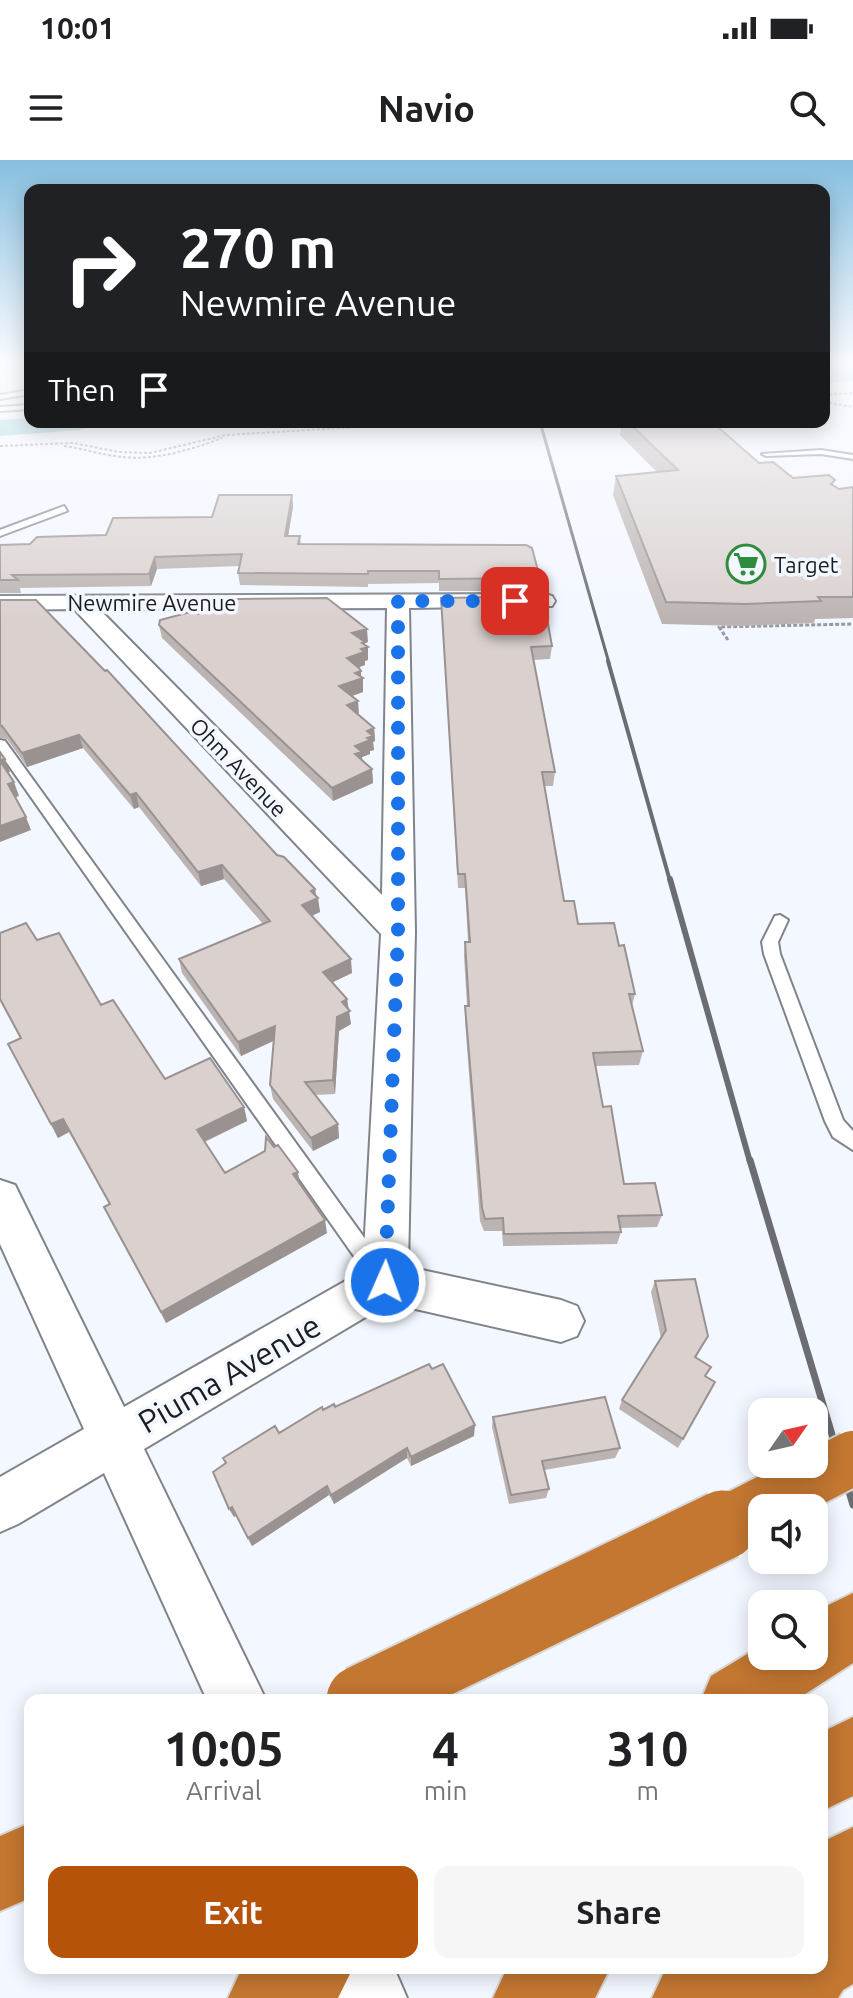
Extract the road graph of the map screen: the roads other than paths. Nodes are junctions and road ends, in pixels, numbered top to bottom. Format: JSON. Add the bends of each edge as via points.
{"nodes":[{"id":1,"x":766,"y":454,"type":"dead end"},
{"id":2,"x":853,"y":457,"type":"edge"},
{"id":3,"x":64,"y":509,"type":"dead end"},
{"id":4,"x":0,"y":533,"type":"edge"},
{"id":5,"x":398,"y":601,"type":"junction"},
{"id":6,"x":544,"y":601,"type":"edge"},
{"id":7,"x":0,"y":603,"type":"edge"},
{"id":8,"x":80,"y":603,"type":"junction"},
{"id":9,"x":0,"y":744,"type":"edge"},
{"id":10,"x":780,"y":920,"type":"dead end"},
{"id":11,"x":398,"y":931,"type":"junction"},
{"id":12,"x":853,"y":1142,"type":"edge"},
{"id":13,"x":0,"y":1198,"type":"edge"},
{"id":14,"x":385,"y":1282,"type":"junction"},
{"id":15,"x":561,"y":1321,"type":"dead end"},
{"id":16,"x":114,"y":1439,"type":"junction"},
{"id":17,"x":853,"y":1458,"type":"edge"},
{"id":18,"x":0,"y":1506,"type":"edge"},
{"id":19,"x":853,"y":1625,"type":"edge"},
{"id":20,"x":828,"y":1641,"type":"edge"},
{"id":21,"x":783,"y":1670,"type":"edge"},
{"id":22,"x":234,"y":1694,"type":"edge"},
{"id":23,"x":373,"y":1694,"type":"edge"},
{"id":24,"x":745,"y":1694,"type":"edge"},
{"id":25,"x":853,"y":1752,"type":"edge"},
{"id":26,"x":828,"y":1771,"type":"edge"},
{"id":27,"x":853,"y":1864,"type":"edge"},
{"id":28,"x":828,"y":1885,"type":"edge"},
{"id":29,"x":853,"y":1933,"type":"edge"},
{"id":30,"x":828,"y":1955,"type":"edge"},
{"id":31,"x":305,"y":1974,"type":"edge"},
{"id":32,"x":362,"y":1974,"type":"edge"},
{"id":33,"x":563,"y":1974,"type":"edge"},
{"id":34,"x":720,"y":1974,"type":"edge"},
{"id":35,"x":806,"y":1974,"type":"edge"},
{"id":36,"x":267,"y":1998,"type":"edge"},
{"id":37,"x":373,"y":1998,"type":"edge"},
{"id":38,"x":532,"y":1998,"type":"edge"},
{"id":39,"x":691,"y":1998,"type":"edge"},
{"id":40,"x":778,"y":1998,"type":"edge"}],
"edges":[{"from":1,"to":2,"type":"lane"},
{"from":3,"to":4,"type":"lane"},
{"from":5,"to":6,"type":"street","name":"Newmire Avenue"},
{"from":5,"to":8,"type":"street","name":"Newmire Avenue"},
{"from":5,"to":11,"type":"street"},
{"from":7,"to":8,"type":"street","name":"Newmire Avenue"},
{"from":8,"to":11,"type":"street","name":"Ohm Avenue"},
{"from":9,"to":14,"type":"lane"},
{"from":10,"to":12,"type":"lane","via":[[770,942],[772,954],[834,1121]]},
{"from":11,"to":14,"type":"street"},
{"from":13,"to":16,"type":"street"},
{"from":14,"to":15,"type":"street"},
{"from":14,"to":16,"type":"street","name":"Piuma Avenue"},
{"from":16,"to":18,"type":"street","name":"Piuma Avenue"},
{"from":16,"to":22,"type":"street"},
{"from":17,"to":23,"type":"highway","bridge":true},
{"from":19,"to":20,"type":"highway"},
{"from":21,"to":24,"type":"highway"},
{"from":25,"to":26,"type":"highway"},
{"from":27,"to":28,"type":"highway"},
{"from":29,"to":30,"type":"highway"},
{"from":31,"to":36,"type":"highway"},
{"from":32,"to":37,"type":"street"},
{"from":33,"to":38,"type":"highway"},
{"from":34,"to":39,"type":"highway"},
{"from":35,"to":40,"type":"highway"}]}
